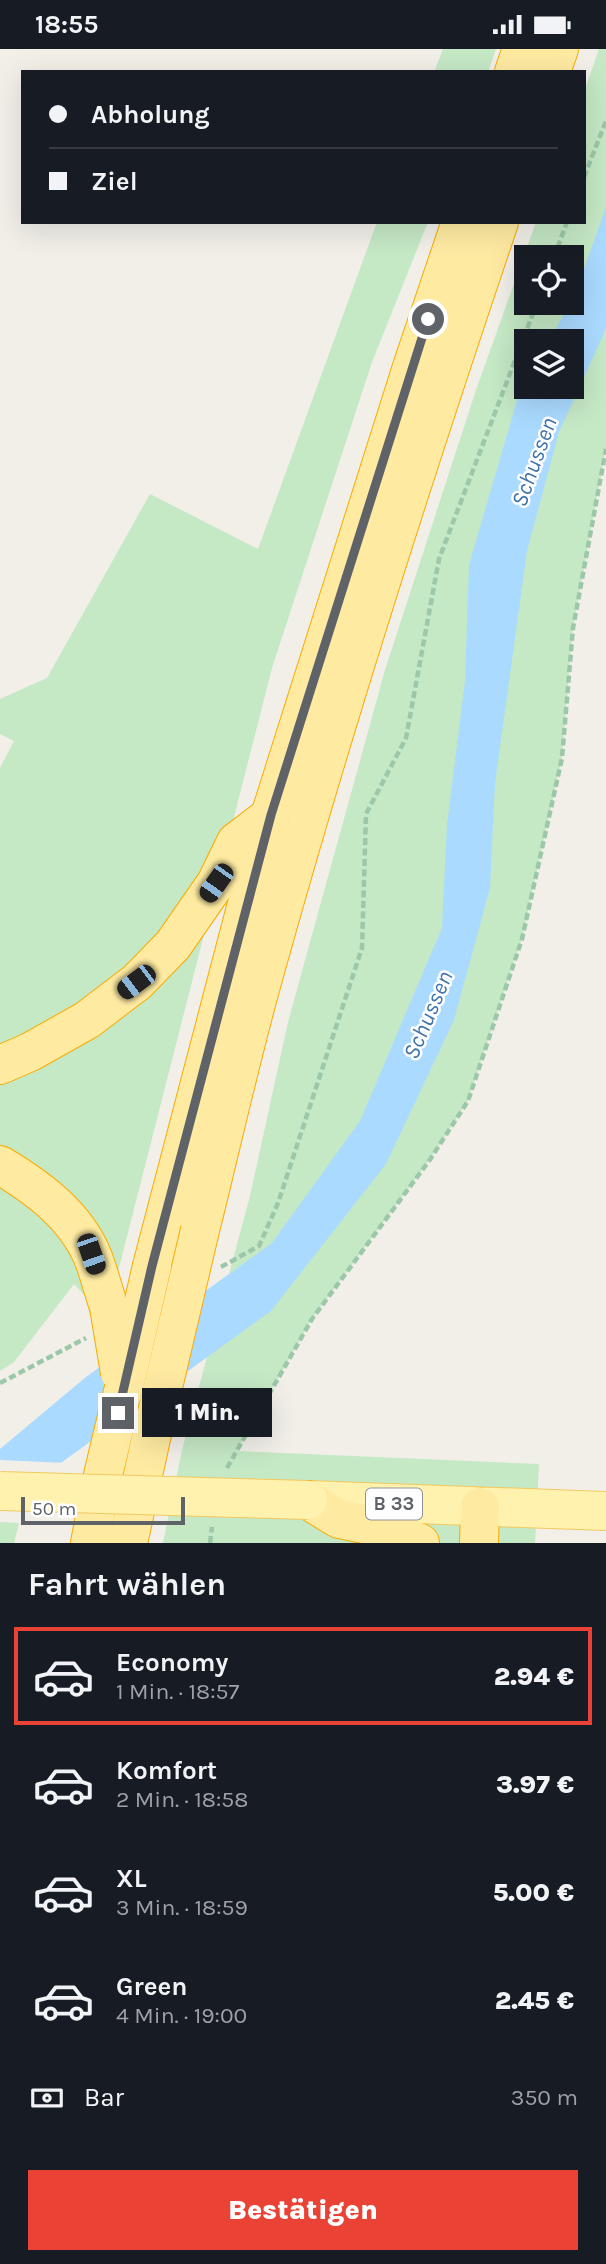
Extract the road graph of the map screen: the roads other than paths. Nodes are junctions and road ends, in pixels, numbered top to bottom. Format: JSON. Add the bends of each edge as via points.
{"nodes":[{"id":1,"x":522,"y":49,"type":"edge"},
{"id":2,"x":559,"y":49,"type":"edge"},
{"id":3,"x":515,"y":70,"type":"edge"},
{"id":4,"x":552,"y":70,"type":"edge"},
{"id":5,"x":460,"y":224,"type":"edge"},
{"id":6,"x":498,"y":224,"type":"edge"},
{"id":7,"x":271,"y":815,"type":"junction"},
{"id":8,"x":0,"y":1065,"type":"edge"},
{"id":9,"x":0,"y":1165,"type":"edge"},
{"id":10,"x":124,"y":1392,"type":"junction"},
{"id":11,"x":0,"y":1491,"type":"edge"},
{"id":12,"x":308,"y":1500,"type":"junction"},
{"id":13,"x":606,"y":1511,"type":"edge"},
{"id":14,"x":479,"y":1525,"type":"edge"},
{"id":15,"x":90,"y":1543,"type":"edge"},
{"id":16,"x":128,"y":1543,"type":"edge"},
{"id":17,"x":420,"y":1543,"type":"edge"}],
"edges":[{"from":1,"to":3,"type":"highway"},
{"from":2,"to":4,"type":"highway"},
{"from":5,"to":7,"type":"highway"},
{"from":6,"to":16,"type":"highway","bridge":true,"via":[[394,539],[260,991]]},
{"from":7,"to":8,"type":"highway","via":[[236,842],[216,883],[173,946],[136,982],[87,1020]]},
{"from":7,"to":10,"type":"highway","bridge":true,"via":[[152,1266]]},
{"from":9,"to":10,"type":"highway","bridge":true,"via":[[35,1186],[65,1214],[91,1254],[101,1321]]},
{"from":10,"to":15,"type":"highway"},
{"from":11,"to":12,"type":"main road","number":"B 33","bridge":true},
{"from":12,"to":14,"type":"main road","number":"B 33"},
{"from":12,"to":17,"type":"highway","via":[[339,1519],[388,1529]]},
{"from":13,"to":14,"type":"main road","number":"B 33"}]}
